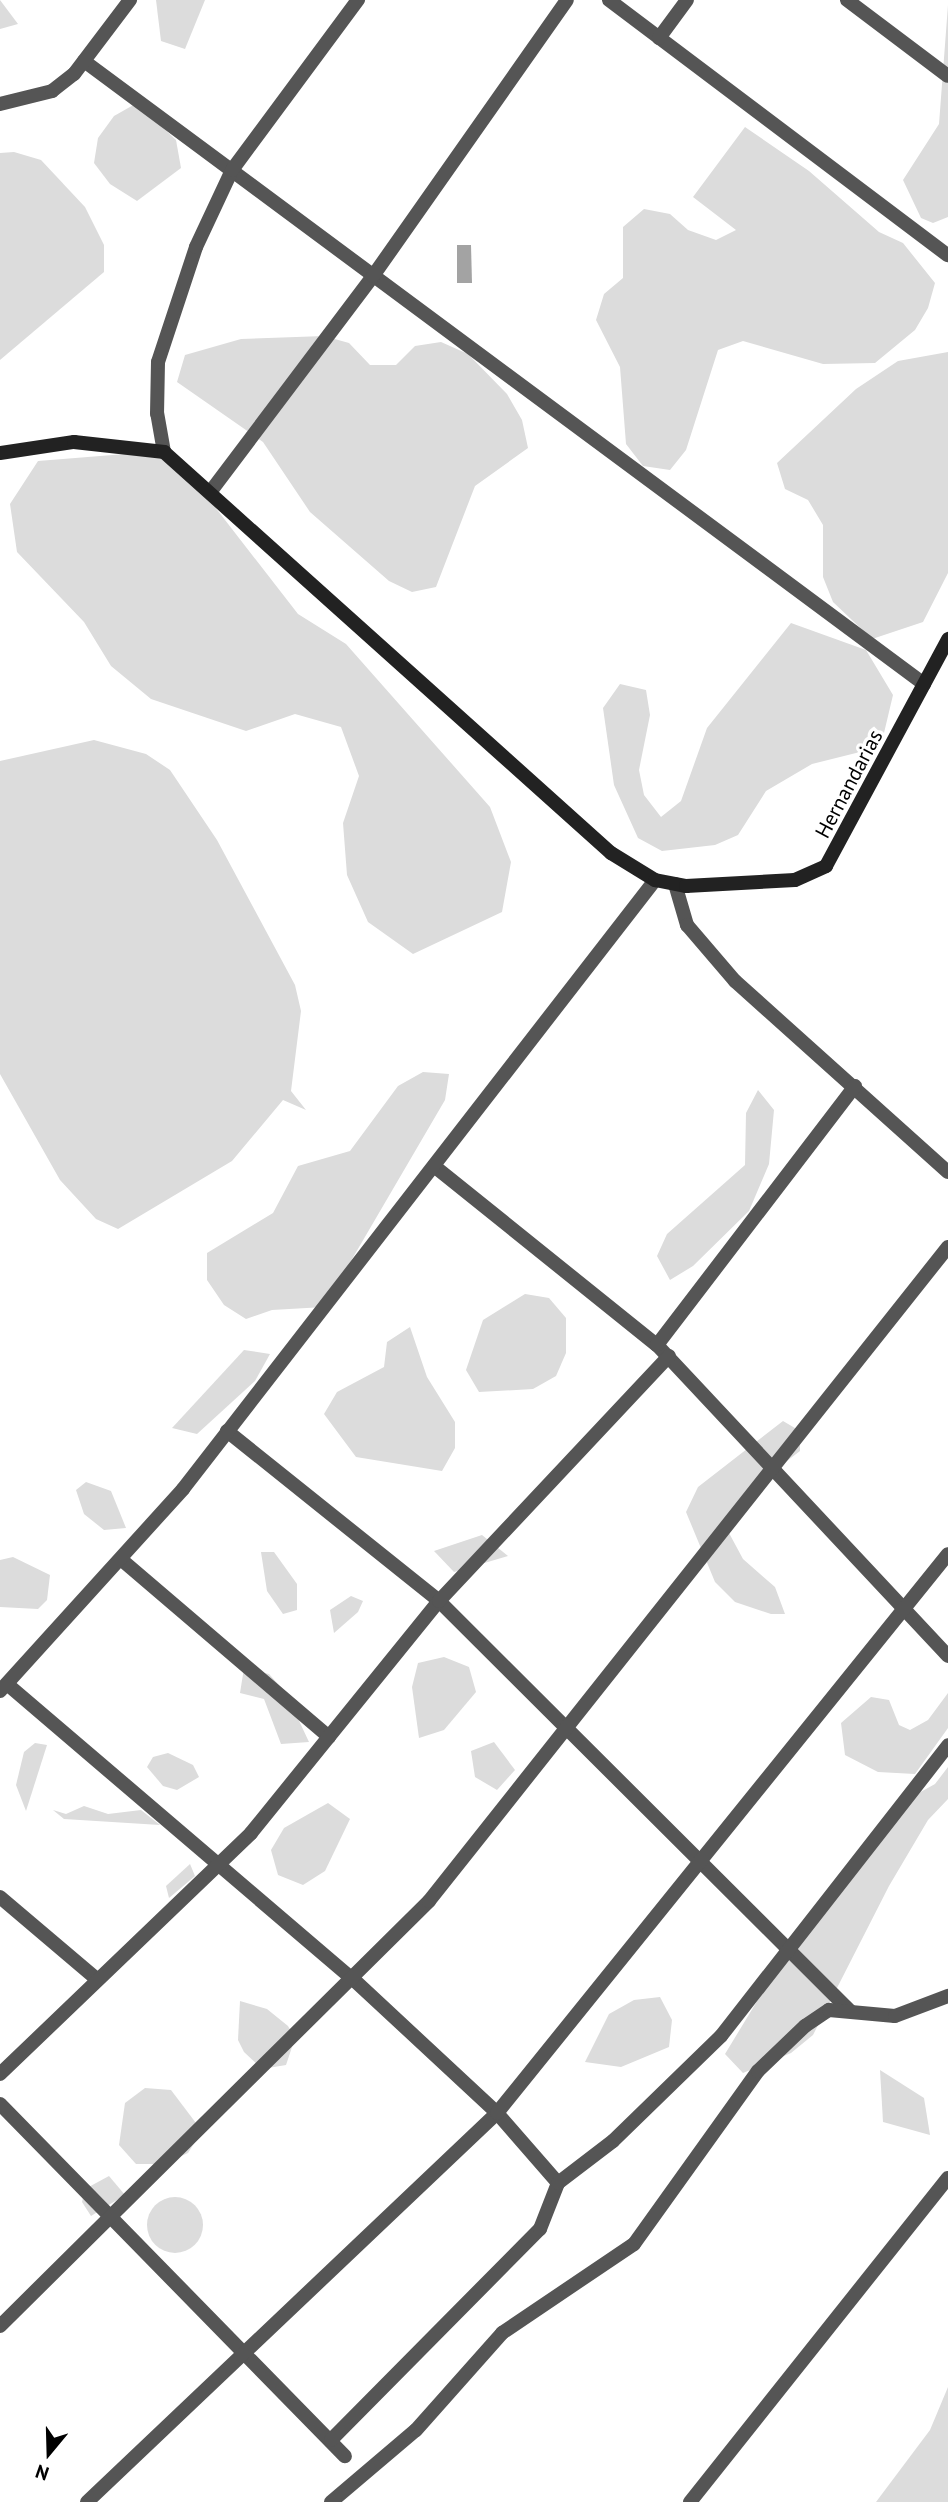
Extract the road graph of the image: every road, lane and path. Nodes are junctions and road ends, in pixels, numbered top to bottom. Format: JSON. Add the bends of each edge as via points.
{"nodes":[{"id":1,"x":130,"y":0,"type":"edge"},
{"id":2,"x":358,"y":0,"type":"edge"},
{"id":3,"x":567,"y":0,"type":"edge"},
{"id":4,"x":609,"y":0,"type":"edge"},
{"id":5,"x":687,"y":0,"type":"edge"},
{"id":6,"x":847,"y":0,"type":"edge"},
{"id":7,"x":659,"y":38,"type":"junction"},
{"id":8,"x":84,"y":61,"type":"junction"},
{"id":9,"x":948,"y":76,"type":"edge"},
{"id":10,"x":0,"y":104,"type":"edge"},
{"id":11,"x":232,"y":170,"type":"junction"},
{"id":12,"x":948,"y":255,"type":"edge"},
{"id":13,"x":373,"y":275,"type":"junction"},
{"id":14,"x":164,"y":452,"type":"junction"},
{"id":15,"x":0,"y":453,"type":"edge"},
{"id":16,"x":211,"y":491,"type":"junction"},
{"id":17,"x":948,"y":639,"type":"edge"},
{"id":18,"x":924,"y":684,"type":"junction"},
{"id":19,"x":656,"y":880,"type":"junction"},
{"id":20,"x":675,"y":884,"type":"junction"},
{"id":21,"x":855,"y":1086,"type":"junction"},
{"id":22,"x":434,"y":1166,"type":"junction"},
{"id":23,"x":948,"y":1172,"type":"edge"},
{"id":24,"x":948,"y":1247,"type":"edge"},
{"id":25,"x":657,"y":1345,"type":"junction"},
{"id":26,"x":669,"y":1356,"type":"junction"},
{"id":27,"x":227,"y":1432,"type":"junction"},
{"id":28,"x":775,"y":1470,"type":"junction"},
{"id":29,"x":948,"y":1554,"type":"edge"},
{"id":30,"x":123,"y":1561,"type":"junction"},
{"id":31,"x":439,"y":1601,"type":"junction"},
{"id":32,"x":904,"y":1613,"type":"junction"},
{"id":33,"x":948,"y":1656,"type":"edge"},
{"id":34,"x":4,"y":1687,"type":"edge"},
{"id":35,"x":567,"y":1732,"type":"junction"},
{"id":36,"x":329,"y":1737,"type":"junction"},
{"id":37,"x":948,"y":1745,"type":"edge"},
{"id":38,"x":222,"y":1861,"type":"junction"},
{"id":39,"x":702,"y":1864,"type":"junction"},
{"id":40,"x":0,"y":1898,"type":"edge"},
{"id":41,"x":789,"y":1949,"type":"junction"},
{"id":42,"x":353,"y":1979,"type":"junction"},
{"id":43,"x":98,"y":1980,"type":"junction"},
{"id":44,"x":948,"y":1996,"type":"edge"},
{"id":45,"x":850,"y":2011,"type":"junction"},
{"id":46,"x":0,"y":2074,"type":"edge"},
{"id":47,"x":0,"y":2104,"type":"edge"},
{"id":48,"x":497,"y":2113,"type":"junction"},
{"id":49,"x":948,"y":2178,"type":"edge"},
{"id":50,"x":558,"y":2183,"type":"junction"},
{"id":51,"x":114,"y":2217,"type":"junction"},
{"id":52,"x":0,"y":2326,"type":"edge"},
{"id":53,"x":247,"y":2351,"type":"junction"},
{"id":54,"x":331,"y":2440,"type":"junction"},
{"id":55,"x":345,"y":2456,"type":"dead end"},
{"id":56,"x":87,"y":2502,"type":"edge"},
{"id":57,"x":331,"y":2502,"type":"edge"},
{"id":58,"x":690,"y":2502,"type":"edge"}],
"edges":[{"from":1,"to":8,"type":"street"},
{"from":2,"to":11,"type":"street"},
{"from":3,"to":13,"type":"street"},
{"from":4,"to":7,"type":"street"},
{"from":5,"to":7,"type":"street"},
{"from":6,"to":9,"type":"street"},
{"from":7,"to":12,"type":"street"},
{"from":8,"to":10,"type":"street","via":[[52,91]]},
{"from":8,"to":11,"type":"street"},
{"from":11,"to":13,"type":"street"},
{"from":11,"to":14,"type":"street","via":[[171,308],[158,362],[156,414]]},
{"from":13,"to":16,"type":"street"},
{"from":13,"to":18,"type":"street"},
{"from":14,"to":15,"type":"street","via":[[74,442]]},
{"from":14,"to":16,"type":"street","name":"Hernandarias"},
{"from":16,"to":19,"type":"street","name":"Hernandarias","via":[[611,853]]},
{"from":17,"to":18,"type":"street","name":"Hernandarias"},
{"from":18,"to":20,"type":"street","name":"Hernandarias","via":[[826,866],[795,880],[713,888]]},
{"from":19,"to":20,"type":"street","name":"Hernandarias"},
{"from":19,"to":22,"type":"street"},
{"from":20,"to":21,"type":"street","via":[[687,925],[736,981]]},
{"from":21,"to":23,"type":"street"},
{"from":21,"to":25,"type":"street"},
{"from":22,"to":25,"type":"street"},
{"from":22,"to":27,"type":"street"},
{"from":24,"to":28,"type":"street"},
{"from":25,"to":26,"type":"street"},
{"from":26,"to":28,"type":"street"},
{"from":26,"to":31,"type":"street"},
{"from":27,"to":30,"type":"street"},
{"from":27,"to":31,"type":"street"},
{"from":28,"to":32,"type":"street"},
{"from":28,"to":35,"type":"street"},
{"from":29,"to":32,"type":"street"},
{"from":30,"to":34,"type":"street"},
{"from":30,"to":36,"type":"street"},
{"from":31,"to":35,"type":"street"},
{"from":31,"to":36,"type":"street"},
{"from":32,"to":33,"type":"street"},
{"from":32,"to":39,"type":"street"},
{"from":34,"to":38,"type":"street"},
{"from":35,"to":39,"type":"street"},
{"from":35,"to":42,"type":"street","via":[[429,1900]]},
{"from":36,"to":38,"type":"street"},
{"from":37,"to":41,"type":"street"},
{"from":38,"to":42,"type":"street"},
{"from":38,"to":43,"type":"street"},
{"from":39,"to":41,"type":"street"},
{"from":39,"to":48,"type":"street"},
{"from":40,"to":43,"type":"street"},
{"from":41,"to":45,"type":"street"},
{"from":41,"to":50,"type":"street","via":[[721,2036],[613,2141]]},
{"from":42,"to":48,"type":"street"},
{"from":42,"to":51,"type":"street"},
{"from":43,"to":46,"type":"street"},
{"from":44,"to":45,"type":"street","via":[[895,2016]]},
{"from":45,"to":57,"type":"street","via":[[829,2010],[758,2071],[721,2132],[627,2251],[502,2333],[416,2430]]},
{"from":47,"to":51,"type":"street"},
{"from":48,"to":50,"type":"street"},
{"from":48,"to":53,"type":"street"},
{"from":49,"to":58,"type":"street"},
{"from":50,"to":54,"type":"street","via":[[540,2229]]},
{"from":51,"to":52,"type":"street"},
{"from":51,"to":53,"type":"street"},
{"from":53,"to":54,"type":"street"},
{"from":53,"to":56,"type":"street"},
{"from":54,"to":55,"type":"street"}]}
